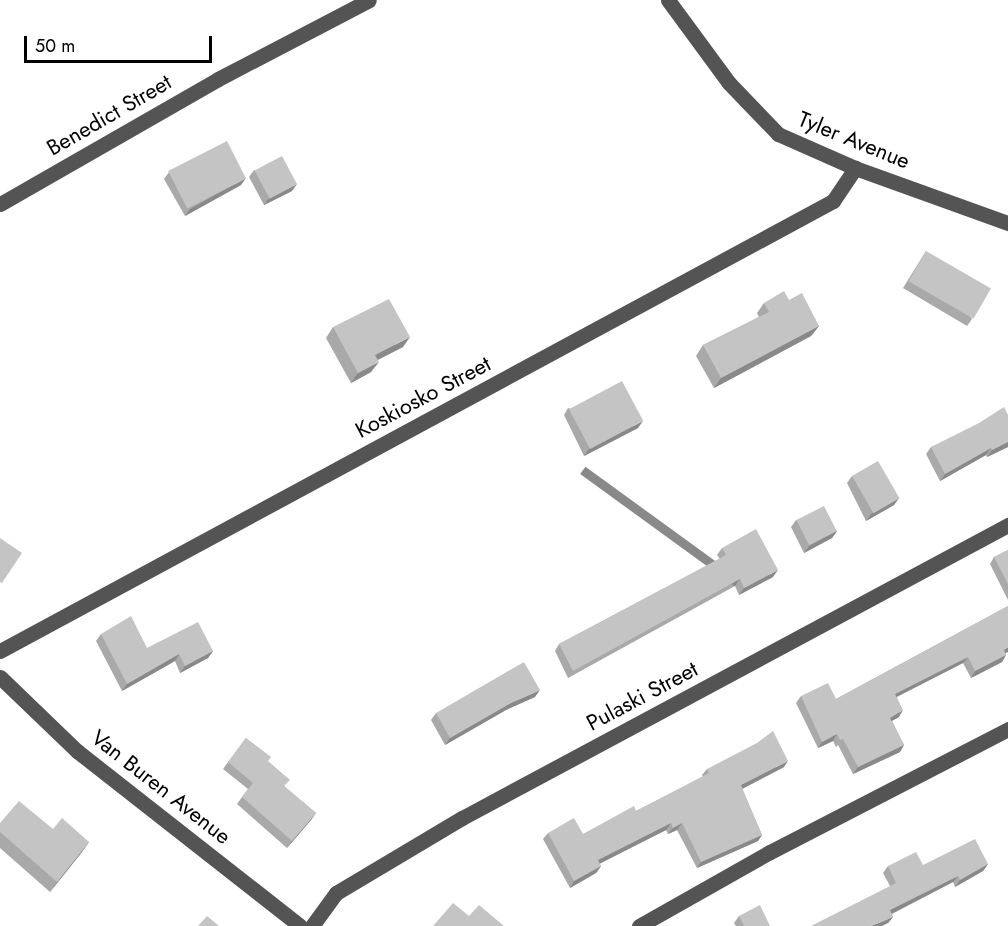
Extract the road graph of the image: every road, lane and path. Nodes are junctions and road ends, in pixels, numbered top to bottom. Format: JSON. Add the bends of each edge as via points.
{"nodes":[{"id":1,"x":369,"y":0,"type":"edge"},
{"id":2,"x":668,"y":0,"type":"edge"},
{"id":3,"x":855,"y":168,"type":"junction"},
{"id":4,"x":0,"y":204,"type":"edge"},
{"id":5,"x":1008,"y":223,"type":"edge"},
{"id":6,"x":1008,"y":525,"type":"edge"},
{"id":7,"x":0,"y":651,"type":"edge"},
{"id":8,"x":0,"y":677,"type":"edge"},
{"id":9,"x":1008,"y":729,"type":"edge"},
{"id":10,"x":300,"y":926,"type":"edge"},
{"id":11,"x":312,"y":926,"type":"edge"},
{"id":12,"x":639,"y":926,"type":"edge"}],
"edges":[{"from":1,"to":4,"type":"street","name":"Benedict Street","via":[[218,79]]},
{"from":2,"to":3,"type":"street","name":"Tyler Avenue","via":[[729,83],[778,134]]},
{"from":3,"to":5,"type":"street","name":"Tyler Avenue"},
{"from":3,"to":7,"type":"street","name":"Koskiosko Street","via":[[833,201]]},
{"from":6,"to":11,"type":"street","name":"Pulaski Street","via":[[462,818],[336,893]]},
{"from":8,"to":10,"type":"street","name":"Van Buren Avenue","via":[[77,751]]},
{"from":9,"to":12,"type":"street","via":[[770,852]]}]}
